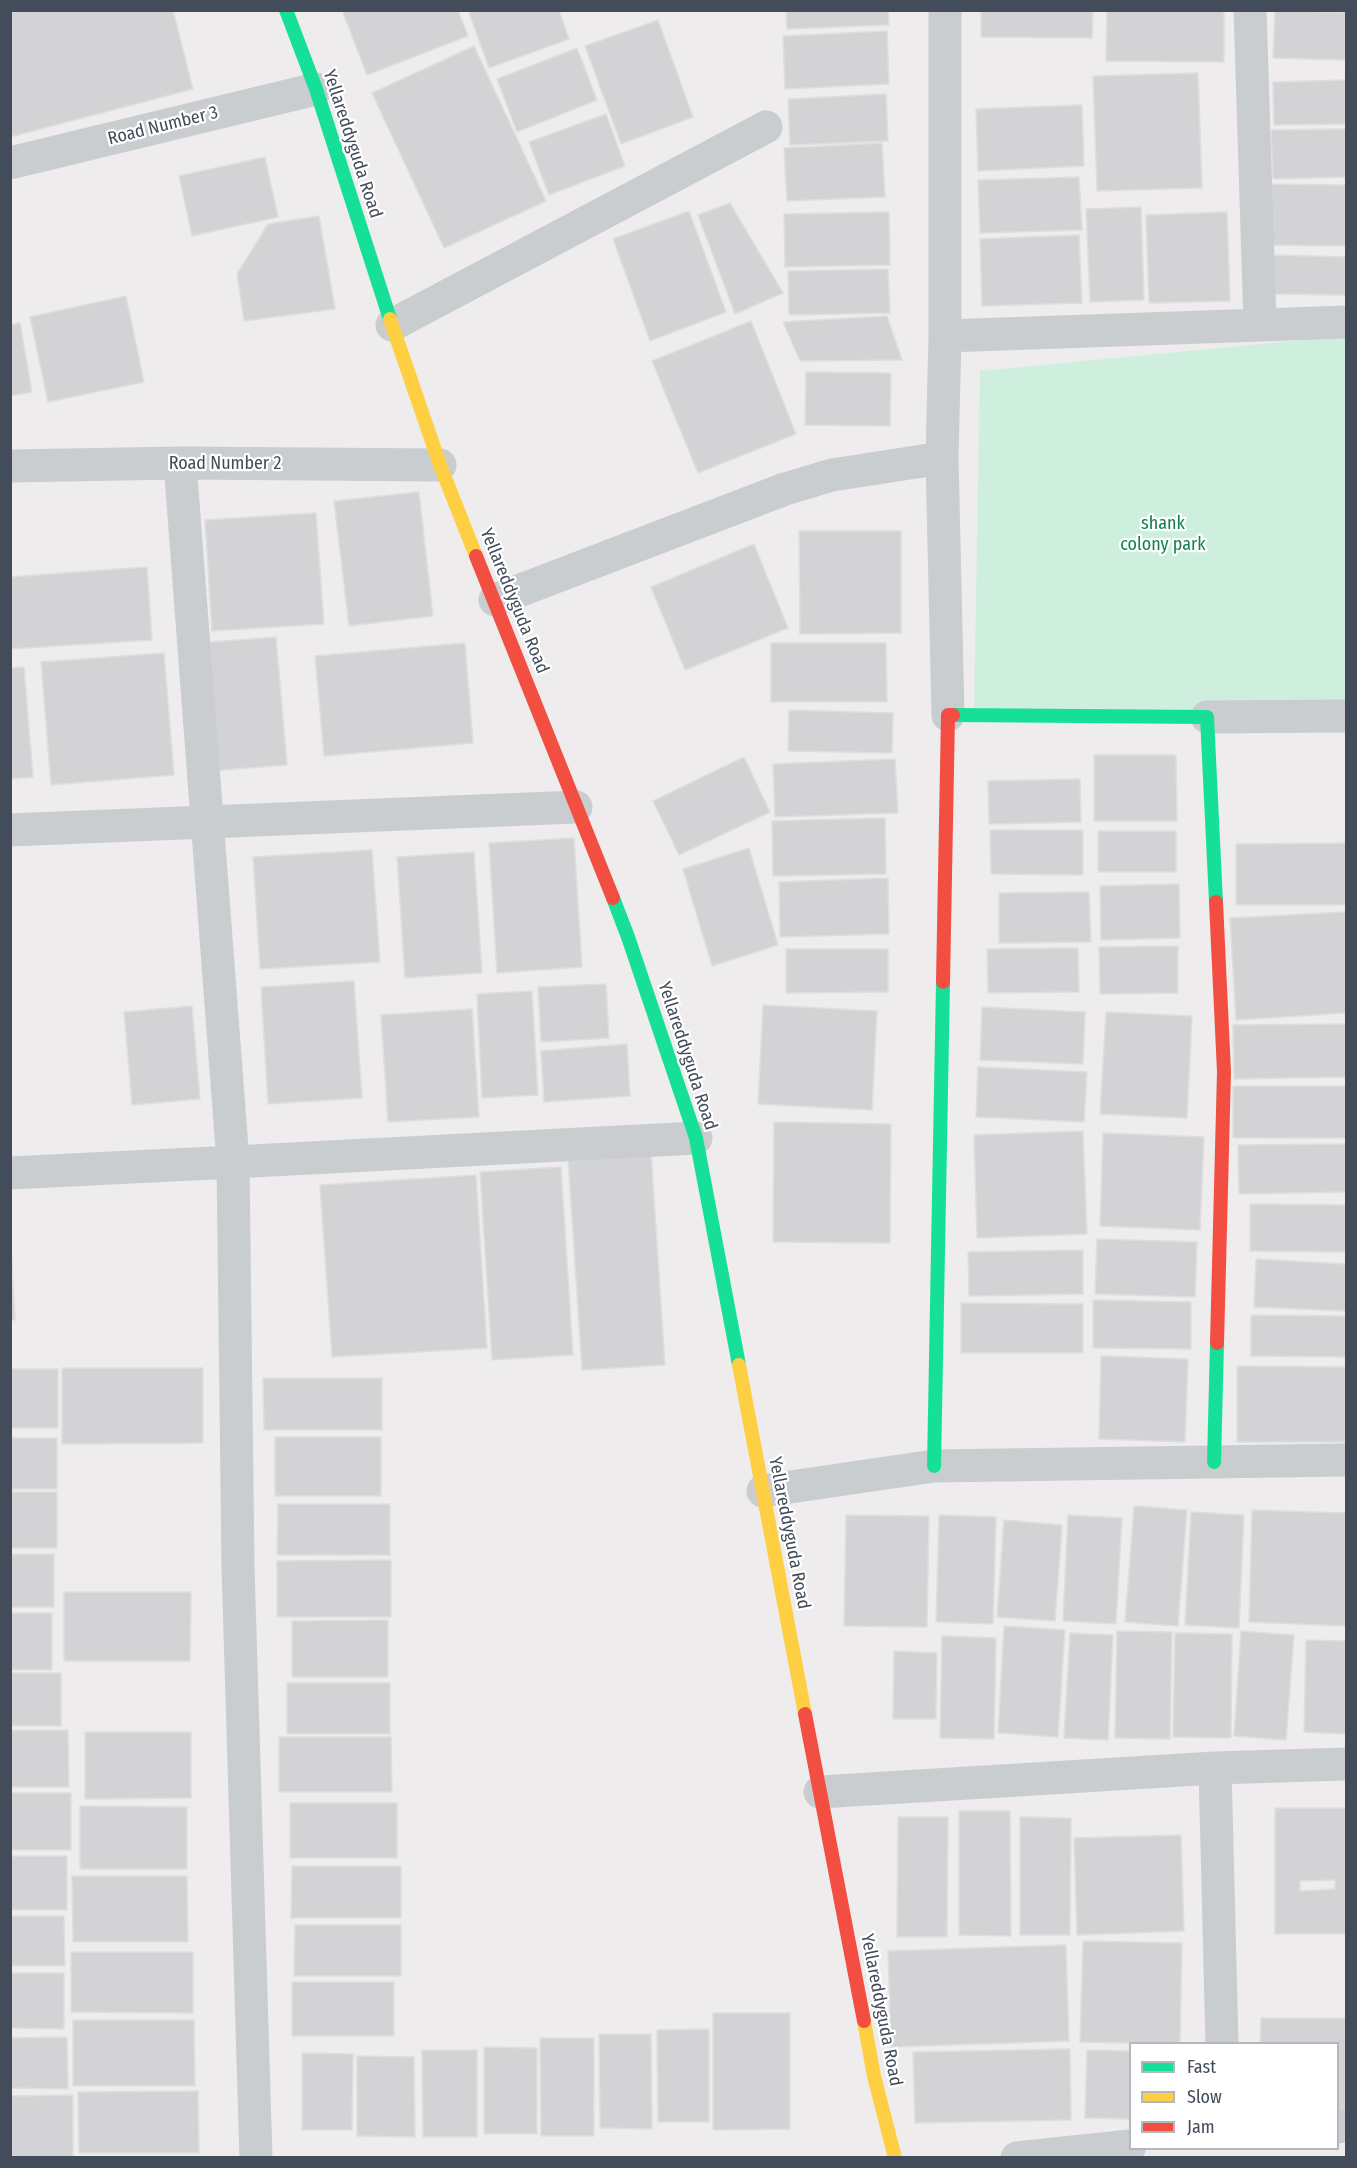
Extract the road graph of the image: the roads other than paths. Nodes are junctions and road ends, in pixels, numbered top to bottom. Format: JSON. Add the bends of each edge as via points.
{"nodes":[{"id":1,"x":286,"y":10,"type":"edge"},
{"id":2,"x":945,"y":10,"type":"edge"},
{"id":3,"x":1250,"y":10,"type":"edge"},
{"id":4,"x":316,"y":89,"type":"junction"},
{"id":5,"x":766,"y":127,"type":"dead end"},
{"id":6,"x":10,"y":163,"type":"edge"},
{"id":7,"x":1347,"y":321,"type":"edge"},
{"id":8,"x":1260,"y":324,"type":"junction"},
{"id":9,"x":392,"y":325,"type":"junction"},
{"id":10,"x":945,"y":336,"type":"junction"},
{"id":11,"x":942,"y":458,"type":"junction"},
{"id":12,"x":180,"y":463,"type":"junction"},
{"id":13,"x":440,"y":465,"type":"junction"},
{"id":14,"x":10,"y":466,"type":"edge"},
{"id":15,"x":495,"y":600,"type":"junction"},
{"id":16,"x":948,"y":715,"type":"junction"},
{"id":17,"x":1347,"y":716,"type":"edge"},
{"id":18,"x":1208,"y":717,"type":"junction"},
{"id":19,"x":576,"y":807,"type":"junction"},
{"id":20,"x":206,"y":822,"type":"junction"},
{"id":21,"x":10,"y":830,"type":"edge"},
{"id":22,"x":696,"y":1138,"type":"junction"},
{"id":23,"x":233,"y":1162,"type":"junction"},
{"id":24,"x":10,"y":1173,"type":"edge"},
{"id":25,"x":1347,"y":1460,"type":"edge"},
{"id":26,"x":1214,"y":1462,"type":"junction"},
{"id":27,"x":934,"y":1466,"type":"junction"},
{"id":28,"x":763,"y":1491,"type":"junction"},
{"id":29,"x":1347,"y":1764,"type":"edge"},
{"id":30,"x":1215,"y":1768,"type":"junction"},
{"id":31,"x":820,"y":1792,"type":"junction"},
{"id":32,"x":1222,"y":2042,"type":"edge"},
{"id":33,"x":1129,"y":2146,"type":"edge"},
{"id":34,"x":255,"y":2157,"type":"edge"},
{"id":35,"x":895,"y":2157,"type":"edge"},
{"id":36,"x":1017,"y":2157,"type":"edge"}],
"edges":[{"from":1,"to":4,"type":"street","name":"Yellareddyguda Road"},
{"from":2,"to":10,"type":"street"},
{"from":3,"to":8,"type":"street"},
{"from":4,"to":6,"type":"street","name":"Road Number 3"},
{"from":4,"to":9,"type":"street","name":"Yellareddyguda Road"},
{"from":5,"to":9,"type":"street"},
{"from":7,"to":8,"type":"street"},
{"from":8,"to":10,"type":"street"},
{"from":9,"to":13,"type":"street","name":"Yellareddyguda Road"},
{"from":10,"to":11,"type":"street"},
{"from":11,"to":15,"type":"street","via":[[832,474]]},
{"from":11,"to":16,"type":"street"},
{"from":12,"to":13,"type":"street","name":"Road Number 2"},
{"from":12,"to":14,"type":"street","name":"Road Number 2"},
{"from":12,"to":20,"type":"street"},
{"from":13,"to":15,"type":"street","name":"Yellareddyguda Road"},
{"from":15,"to":19,"type":"street","name":"Yellareddyguda Road"},
{"from":16,"to":18,"type":"street"},
{"from":16,"to":27,"type":"street"},
{"from":17,"to":18,"type":"street"},
{"from":18,"to":26,"type":"street","via":[[1224,1072]]},
{"from":19,"to":20,"type":"street"},
{"from":19,"to":22,"type":"street","name":"Yellareddyguda Road","via":[[628,937]]},
{"from":20,"to":21,"type":"street"},
{"from":20,"to":23,"type":"street"},
{"from":22,"to":23,"type":"street"},
{"from":22,"to":28,"type":"street","name":"Yellareddyguda Road"},
{"from":23,"to":24,"type":"street"},
{"from":23,"to":34,"type":"street","via":[[238,1567]]},
{"from":25,"to":26,"type":"street"},
{"from":26,"to":27,"type":"street"},
{"from":27,"to":28,"type":"street"},
{"from":28,"to":31,"type":"street","name":"Yellareddyguda Road"},
{"from":29,"to":30,"type":"street"},
{"from":30,"to":31,"type":"street"},
{"from":30,"to":32,"type":"street"},
{"from":31,"to":35,"type":"street","name":"Yellareddyguda Road","via":[[874,2076]]},
{"from":33,"to":36,"type":"street"}]}
